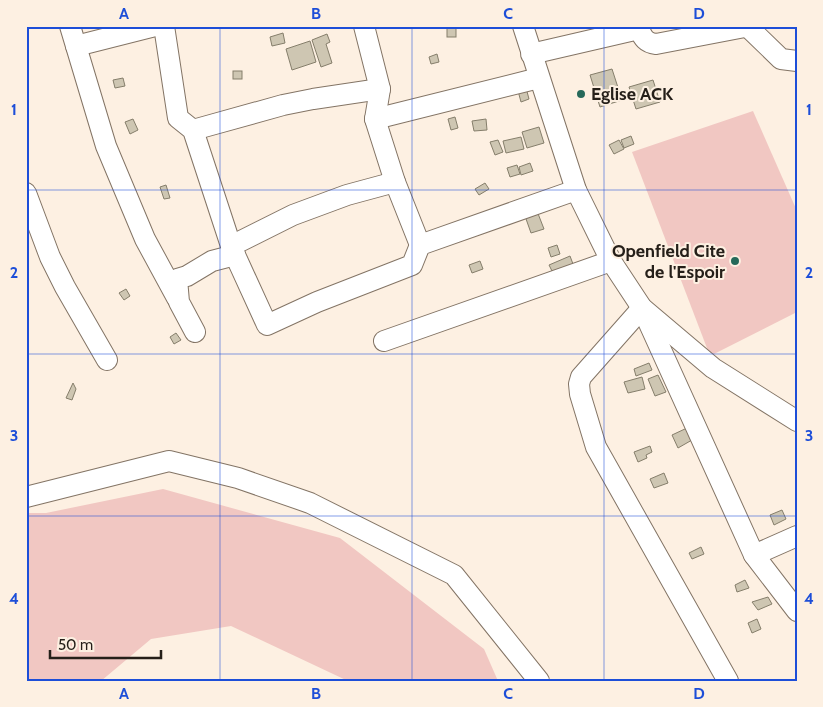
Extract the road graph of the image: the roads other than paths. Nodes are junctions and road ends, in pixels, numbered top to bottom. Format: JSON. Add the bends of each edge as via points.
{"nodes":[{"id":1,"x":70,"y":26,"type":"edge"},
{"id":2,"x":155,"y":26,"type":"edge"},
{"id":3,"x":164,"y":26,"type":"edge"},
{"id":4,"x":364,"y":26,"type":"edge"},
{"id":5,"x":523,"y":26,"type":"edge"},
{"id":6,"x":748,"y":27,"type":"edge"},
{"id":7,"x":638,"y":28,"type":"edge"},
{"id":8,"x":76,"y":46,"type":"junction"},
{"id":9,"x":531,"y":54,"type":"junction"},
{"id":10,"x":797,"y":62,"type":"edge"},
{"id":11,"x":539,"y":78,"type":"junction"},
{"id":12,"x":380,"y":89,"type":"junction"},
{"id":13,"x":375,"y":119,"type":"junction"},
{"id":14,"x":193,"y":130,"type":"junction"},
{"id":15,"x":395,"y":182,"type":"junction"},
{"id":16,"x":576,"y":190,"type":"junction"},
{"id":17,"x":26,"y":193,"type":"edge"},
{"id":18,"x":420,"y":245,"type":"junction"},
{"id":19,"x":233,"y":251,"type":"junction"},
{"id":20,"x":611,"y":261,"type":"junction"},
{"id":21,"x":179,"y":302,"type":"junction"},
{"id":22,"x":642,"y":308,"type":"junction"},
{"id":23,"x":195,"y":332,"type":"dead end"},
{"id":24,"x":384,"y":341,"type":"dead end"},
{"id":25,"x":107,"y":360,"type":"dead end"},
{"id":26,"x":797,"y":421,"type":"edge"},
{"id":27,"x":26,"y":497,"type":"edge"},
{"id":28,"x":797,"y":536,"type":"edge"},
{"id":29,"x":754,"y":555,"type":"junction"},
{"id":30,"x":797,"y":611,"type":"edge"},
{"id":31,"x":538,"y":681,"type":"edge"},
{"id":32,"x":728,"y":681,"type":"edge"}],
"edges":[{"from":1,"to":8,"type":"street"},
{"from":2,"to":8,"type":"street"},
{"from":3,"to":14,"type":"street","via":[[178,118]]},
{"from":4,"to":12,"type":"street"},
{"from":5,"to":9,"type":"street"},
{"from":6,"to":7,"type":"street","via":[[656,44],[648,43]]},
{"from":6,"to":10,"type":"street","via":[[781,59]]},
{"from":7,"to":9,"type":"street"},
{"from":8,"to":21,"type":"street","via":[[106,146],[145,239]]},
{"from":9,"to":11,"type":"street"},
{"from":11,"to":13,"type":"street"},
{"from":11,"to":16,"type":"street"},
{"from":12,"to":13,"type":"street"},
{"from":12,"to":14,"type":"street","via":[[283,105]]},
{"from":13,"to":15,"type":"street"},
{"from":14,"to":19,"type":"street"},
{"from":15,"to":18,"type":"street"},
{"from":15,"to":19,"type":"street","via":[[293,215]]},
{"from":16,"to":18,"type":"street"},
{"from":16,"to":20,"type":"street"},
{"from":17,"to":25,"type":"street","via":[[50,257]]},
{"from":18,"to":19,"type":"street","via":[[412,265],[267,325]]},
{"from":19,"to":21,"type":"street","via":[[177,279]]},
{"from":20,"to":22,"type":"street"},
{"from":20,"to":24,"type":"street"},
{"from":21,"to":23,"type":"street"},
{"from":22,"to":26,"type":"street","via":[[713,368]]},
{"from":22,"to":29,"type":"street"},
{"from":22,"to":32,"type":"street","via":[[581,377],[580,394],[596,447]]},
{"from":27,"to":31,"type":"street","via":[[169,461],[238,478],[310,503],[454,575]]},
{"from":28,"to":29,"type":"street"},
{"from":29,"to":30,"type":"street"}]}
